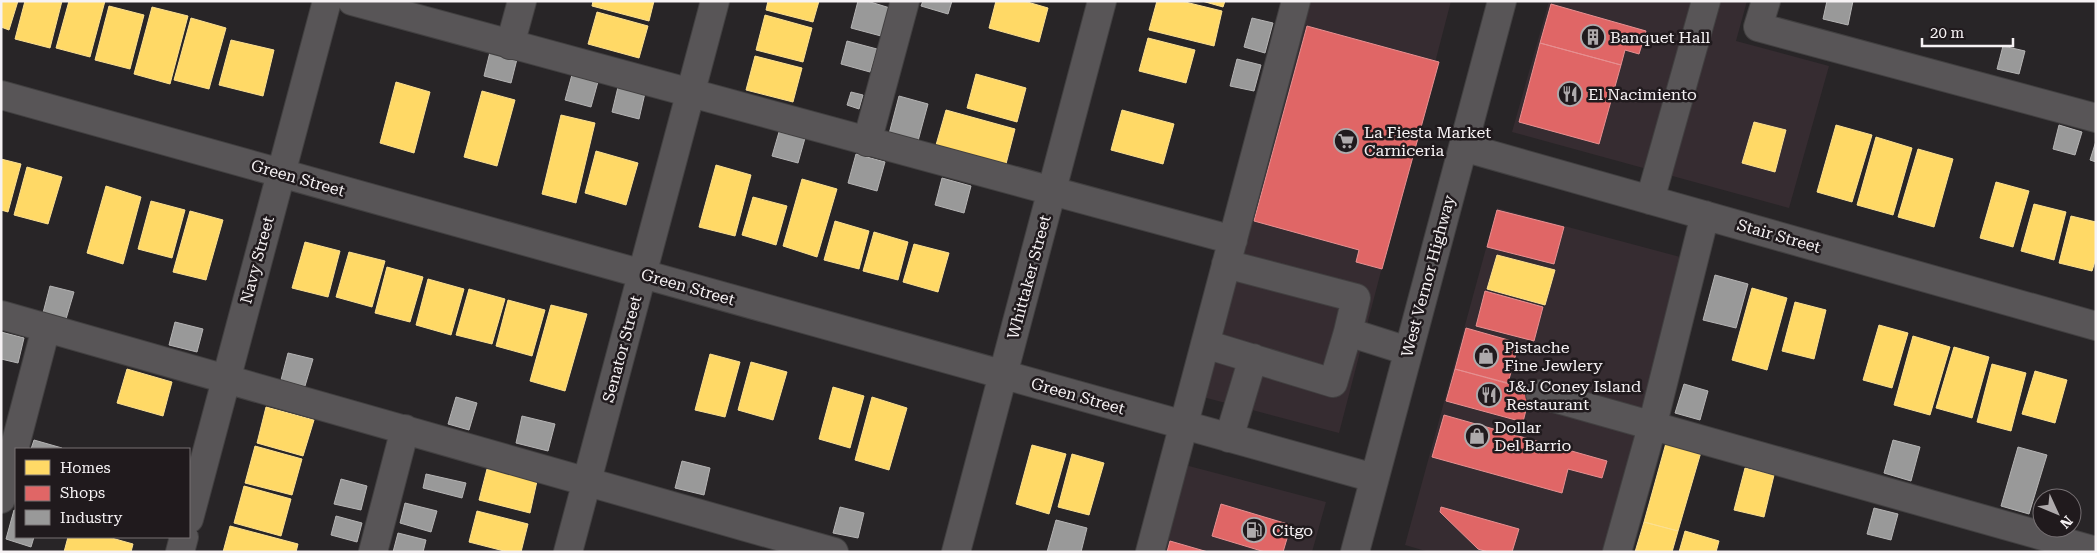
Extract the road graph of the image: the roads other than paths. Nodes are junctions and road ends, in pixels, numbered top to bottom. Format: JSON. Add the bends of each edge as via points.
{"nodes":[{"id":1,"x":327,"y":1,"type":"edge"},
{"id":2,"x":352,"y":1,"type":"edge"},
{"id":3,"x":522,"y":1,"type":"edge"},
{"id":4,"x":715,"y":1,"type":"edge"},
{"id":5,"x":905,"y":1,"type":"edge"},
{"id":6,"x":1102,"y":1,"type":"edge"},
{"id":7,"x":1296,"y":1,"type":"edge"},
{"id":8,"x":1502,"y":1,"type":"edge"},
{"id":9,"x":1766,"y":1,"type":"edge"},
{"id":10,"x":1717,"y":2,"type":"edge"},
{"id":11,"x":510,"y":45,"type":"junction"},
{"id":12,"x":690,"y":94,"type":"junction"},
{"id":13,"x":1,"y":95,"type":"edge"},
{"id":14,"x":2096,"y":118,"type":"edge"},
{"id":15,"x":867,"y":142,"type":"junction"},
{"id":16,"x":1463,"y":147,"type":"junction"},
{"id":17,"x":280,"y":173,"type":"junction"},
{"id":18,"x":1052,"y":191,"type":"junction"},
{"id":19,"x":1650,"y":200,"type":"junction"},
{"id":20,"x":1705,"y":215,"type":"junction"},
{"id":21,"x":1230,"y":252,"type":"junction"},
{"id":22,"x":642,"y":274,"type":"junction"},
{"id":23,"x":1,"y":315,"type":"edge"},
{"id":24,"x":2096,"y":326,"type":"edge"},
{"id":25,"x":46,"y":328,"type":"junction"},
{"id":26,"x":1348,"y":332,"type":"junction"},
{"id":27,"x":1205,"y":344,"type":"junction"},
{"id":28,"x":1408,"y":351,"type":"junction"},
{"id":29,"x":1252,"y":358,"type":"junction"},
{"id":30,"x":1003,"y":375,"type":"junction"},
{"id":31,"x":226,"y":377,"type":"junction"},
{"id":32,"x":1540,"y":394,"type":"dead end"},
{"id":33,"x":1184,"y":425,"type":"junction"},
{"id":34,"x":1652,"y":426,"type":"junction"},
{"id":35,"x":405,"y":429,"type":"junction"},
{"id":36,"x":1229,"y":438,"type":"junction"},
{"id":37,"x":1374,"y":478,"type":"junction"},
{"id":38,"x":587,"y":482,"type":"junction"},
{"id":39,"x":1,"y":498,"type":"edge"},
{"id":40,"x":190,"y":515,"type":"edge"},
{"id":41,"x":184,"y":538,"type":"edge"},
{"id":42,"x":764,"y":542,"type":"edge"},
{"id":43,"x":2096,"y":551,"type":"edge"},
{"id":44,"x":180,"y":552,"type":"edge"},
{"id":45,"x":373,"y":552,"type":"edge"},
{"id":46,"x":568,"y":552,"type":"edge"},
{"id":47,"x":834,"y":552,"type":"edge"},
{"id":48,"x":956,"y":552,"type":"edge"},
{"id":49,"x":1150,"y":552,"type":"edge"},
{"id":50,"x":1355,"y":552,"type":"edge"},
{"id":51,"x":1617,"y":552,"type":"edge"}],
"edges":[{"from":1,"to":17,"type":"street","name":"Navy Street"},
{"from":2,"to":11,"type":"street"},
{"from":3,"to":11,"type":"street"},
{"from":4,"to":12,"type":"street","name":"Senator Street"},
{"from":5,"to":15,"type":"street"},
{"from":6,"to":18,"type":"street","name":"Whittaker Street"},
{"from":7,"to":21,"type":"street"},
{"from":8,"to":16,"type":"street","name":"West Vernor Highway"},
{"from":9,"to":14,"type":"street","via":[[1758,27]]},
{"from":10,"to":19,"type":"street"},
{"from":11,"to":12,"type":"street"},
{"from":12,"to":15,"type":"street"},
{"from":12,"to":22,"type":"street","name":"Senator Street"},
{"from":13,"to":17,"type":"street","name":"Green Street"},
{"from":15,"to":18,"type":"street"},
{"from":16,"to":19,"type":"street","name":"Stair Street"},
{"from":16,"to":28,"type":"street","name":"West Vernor Highway"},
{"from":17,"to":22,"type":"street","name":"Green Street"},
{"from":17,"to":31,"type":"street","name":"Navy Street"},
{"from":18,"to":21,"type":"street"},
{"from":18,"to":30,"type":"street","name":"Whittaker Street"},
{"from":19,"to":20,"type":"street","name":"Stair Street"},
{"from":20,"to":24,"type":"street","name":"Stair Street"},
{"from":20,"to":34,"type":"street"},
{"from":21,"to":26,"type":"street","via":[[1356,298]]},
{"from":21,"to":27,"type":"street"},
{"from":22,"to":30,"type":"street","name":"Green Street"},
{"from":22,"to":38,"type":"street","name":"Senator Street"},
{"from":23,"to":25,"type":"street"},
{"from":25,"to":31,"type":"street"},
{"from":25,"to":39,"type":"street"},
{"from":26,"to":28,"type":"street"},
{"from":26,"to":29,"type":"street","via":[[1334,383]]},
{"from":27,"to":29,"type":"street"},
{"from":27,"to":33,"type":"street"},
{"from":28,"to":37,"type":"street","name":"West Vernor Highway"},
{"from":29,"to":36,"type":"street"},
{"from":30,"to":33,"type":"street","name":"Green Street"},
{"from":30,"to":48,"type":"street","name":"Whittaker Street"},
{"from":31,"to":35,"type":"street"},
{"from":31,"to":40,"type":"street","name":"Navy Street"},
{"from":32,"to":34,"type":"street"},
{"from":33,"to":36,"type":"street","name":"Green Street"},
{"from":33,"to":49,"type":"street"},
{"from":34,"to":43,"type":"street"},
{"from":34,"to":51,"type":"street"},
{"from":35,"to":38,"type":"street"},
{"from":35,"to":45,"type":"street"},
{"from":36,"to":37,"type":"street","name":"Green Street"},
{"from":37,"to":50,"type":"street","name":"West Vernor Highway"},
{"from":38,"to":42,"type":"street"},
{"from":38,"to":46,"type":"street","name":"Senator Street"},
{"from":41,"to":44,"type":"street"},
{"from":42,"to":47,"type":"street"}]}
